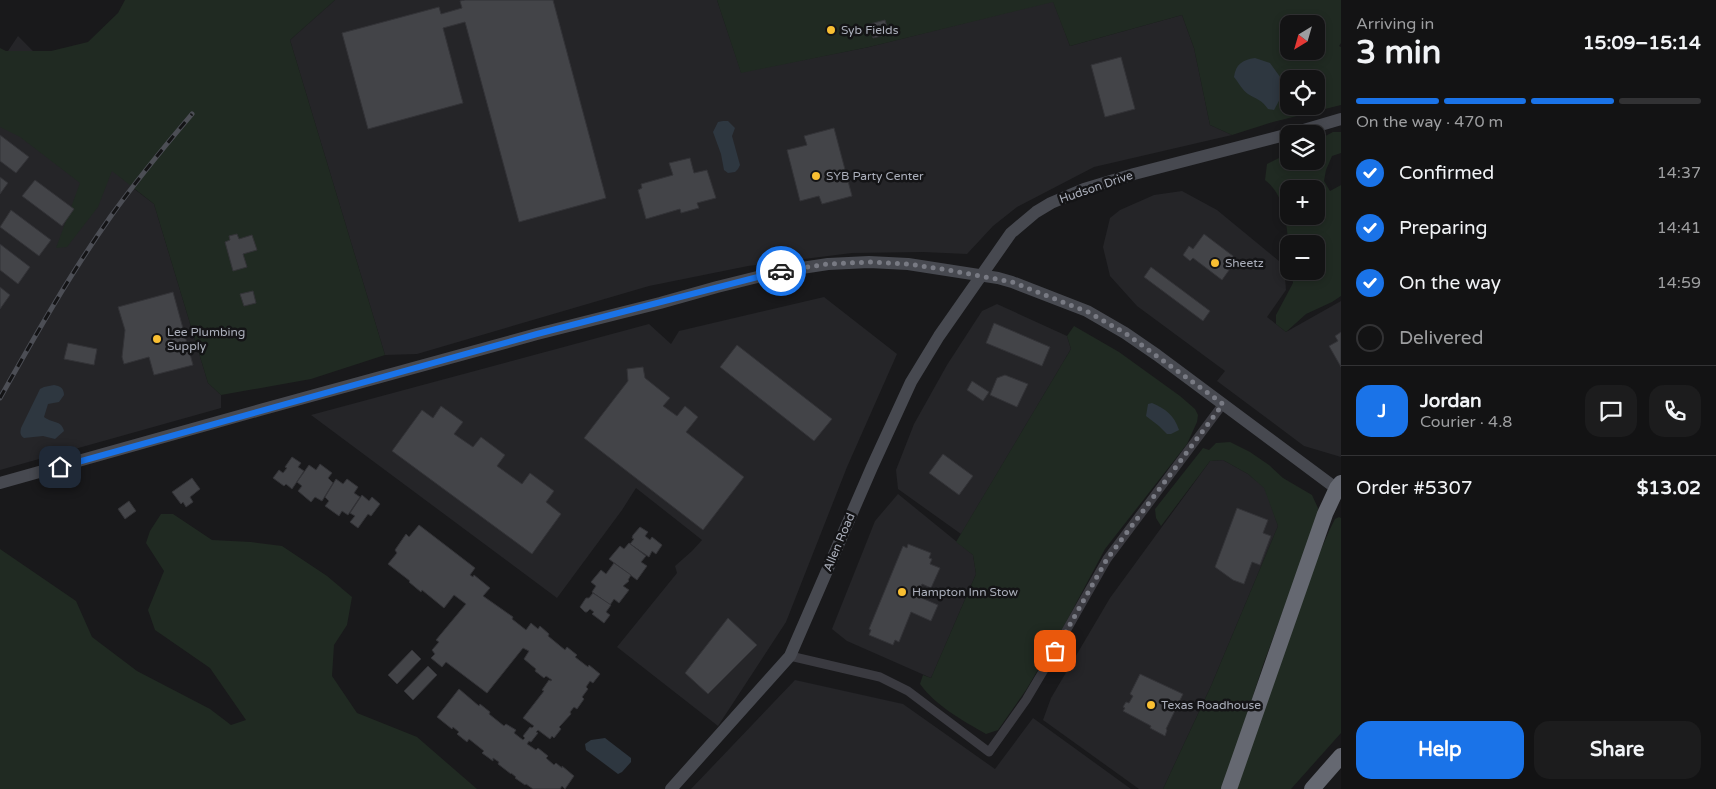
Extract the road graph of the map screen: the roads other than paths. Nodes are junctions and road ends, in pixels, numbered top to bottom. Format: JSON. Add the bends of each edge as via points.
{"nodes":[{"id":1,"x":1341,"y":119,"type":"edge"},
{"id":2,"x":1320,"y":125,"type":"edge"},
{"id":3,"x":1280,"y":136,"type":"edge"},
{"id":4,"x":980,"y":275,"type":"junction"},
{"id":5,"x":1223,"y":404,"type":"junction"},
{"id":6,"x":0,"y":483,"type":"edge"},
{"id":7,"x":1340,"y":488,"type":"edge"},
{"id":8,"x":790,"y":656,"type":"junction"},
{"id":9,"x":1341,"y":756,"type":"edge"},
{"id":10,"x":671,"y":789,"type":"edge"},
{"id":11,"x":1229,"y":789,"type":"edge"},
{"id":12,"x":1312,"y":789,"type":"edge"}],
"edges":[{"from":1,"to":2,"type":"main road","name":"Hudson Drive"},
{"from":3,"to":4,"type":"main road","name":"Hudson Drive","via":[[1134,174],[1051,203],[1011,233]]},
{"from":4,"to":5,"type":"main road","via":[[1012,282],[1088,312],[1125,333]]},
{"from":4,"to":6,"type":"main road","via":[[870,262],[782,271],[537,334]]},
{"from":4,"to":8,"type":"main road","name":"Allen Road","via":[[906,391]]},
{"from":5,"to":7,"type":"main road"},
{"from":5,"to":8,"type":"street","via":[[1107,559],[1026,700],[989,752],[908,691],[880,677]]},
{"from":7,"to":11,"type":"highway","via":[[1325,514]]},
{"from":8,"to":10,"type":"main road","name":"Allen Road"},
{"from":9,"to":12,"type":"highway"}]}
